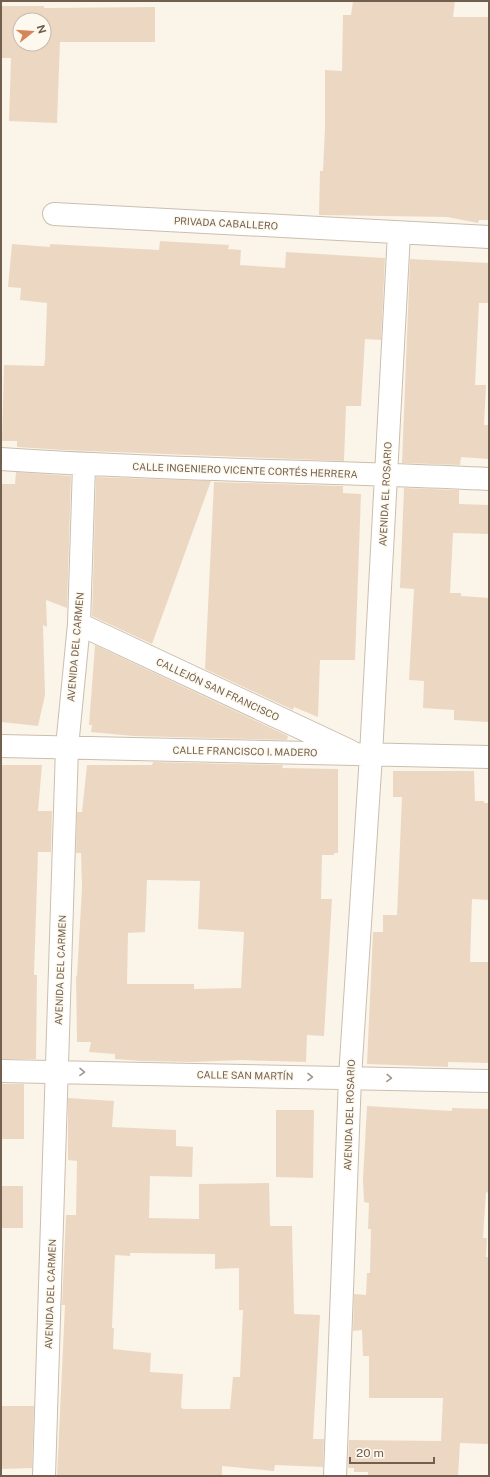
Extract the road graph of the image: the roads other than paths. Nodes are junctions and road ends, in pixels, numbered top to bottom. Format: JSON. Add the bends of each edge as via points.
{"nodes":[{"id":1,"x":54,"y":214,"type":"dead end"},
{"id":2,"x":399,"y":233,"type":"junction"},
{"id":3,"x":489,"y":237,"type":"edge"},
{"id":4,"x":1,"y":459,"type":"edge"},
{"id":5,"x":84,"y":465,"type":"junction"},
{"id":6,"x":386,"y":474,"type":"junction"},
{"id":7,"x":489,"y":479,"type":"edge"},
{"id":8,"x":79,"y":624,"type":"junction"},
{"id":9,"x":1,"y":746,"type":"edge"},
{"id":10,"x":67,"y":747,"type":"junction"},
{"id":11,"x":364,"y":755,"type":"junction"},
{"id":12,"x":489,"y":757,"type":"edge"},
{"id":13,"x":1,"y":1071,"type":"edge"},
{"id":14,"x":56,"y":1071,"type":"junction"},
{"id":15,"x":350,"y":1077,"type":"junction"},
{"id":16,"x":489,"y":1081,"type":"edge"},
{"id":17,"x":44,"y":1476,"type":"edge"},
{"id":18,"x":336,"y":1476,"type":"edge"}],
"edges":[{"from":1,"to":2,"type":"street","name":"PRIVADA CABALLERO"},
{"from":2,"to":3,"type":"street","name":"PRIVADA CABALLERO"},
{"from":2,"to":6,"type":"street","name":"AVENIDA EL ROSARIO"},
{"from":4,"to":5,"type":"street","name":"CALLE INGENIERO VICENTE CORTÉS HERRERA"},
{"from":5,"to":6,"type":"street","name":"CALLE INGENIERO VICENTE CORTÉS HERRERA"},
{"from":5,"to":8,"type":"street","name":"AVENIDA DEL CARMEN"},
{"from":6,"to":7,"type":"street","name":"CALLE INGENIERO VICENTE CORTÉS HERRERA"},
{"from":6,"to":11,"type":"street","name":"AVENIDA EL ROSARIO"},
{"from":8,"to":10,"type":"street","name":"AVENIDA DEL CARMEN"},
{"from":8,"to":11,"type":"street","name":"CALLEJÓN SAN FRANCISCO"},
{"from":9,"to":10,"type":"street","name":"CALLE FRANCISCO I. MADERO"},
{"from":10,"to":11,"type":"street","name":"CALLE FRANCISCO I. MADERO"},
{"from":10,"to":14,"type":"street","name":"AVENIDA DEL CARMEN"},
{"from":11,"to":12,"type":"street","name":"CALLE FRANCISCO I. MADERO"},
{"from":11,"to":15,"type":"street","name":"AVENIDA DEL ROSARIO"},
{"from":13,"to":14,"type":"street","name":"CALLE SAN MARTÍN"},
{"from":14,"to":15,"type":"street","name":"CALLE SAN MARTÍN","one_way":true},
{"from":14,"to":17,"type":"street","name":"AVENIDA DEL CARMEN"},
{"from":15,"to":16,"type":"street","name":"CALLE SAN MARTÍN","one_way":true},
{"from":15,"to":18,"type":"street","name":"AVENIDA DEL ROSARIO"}]}
